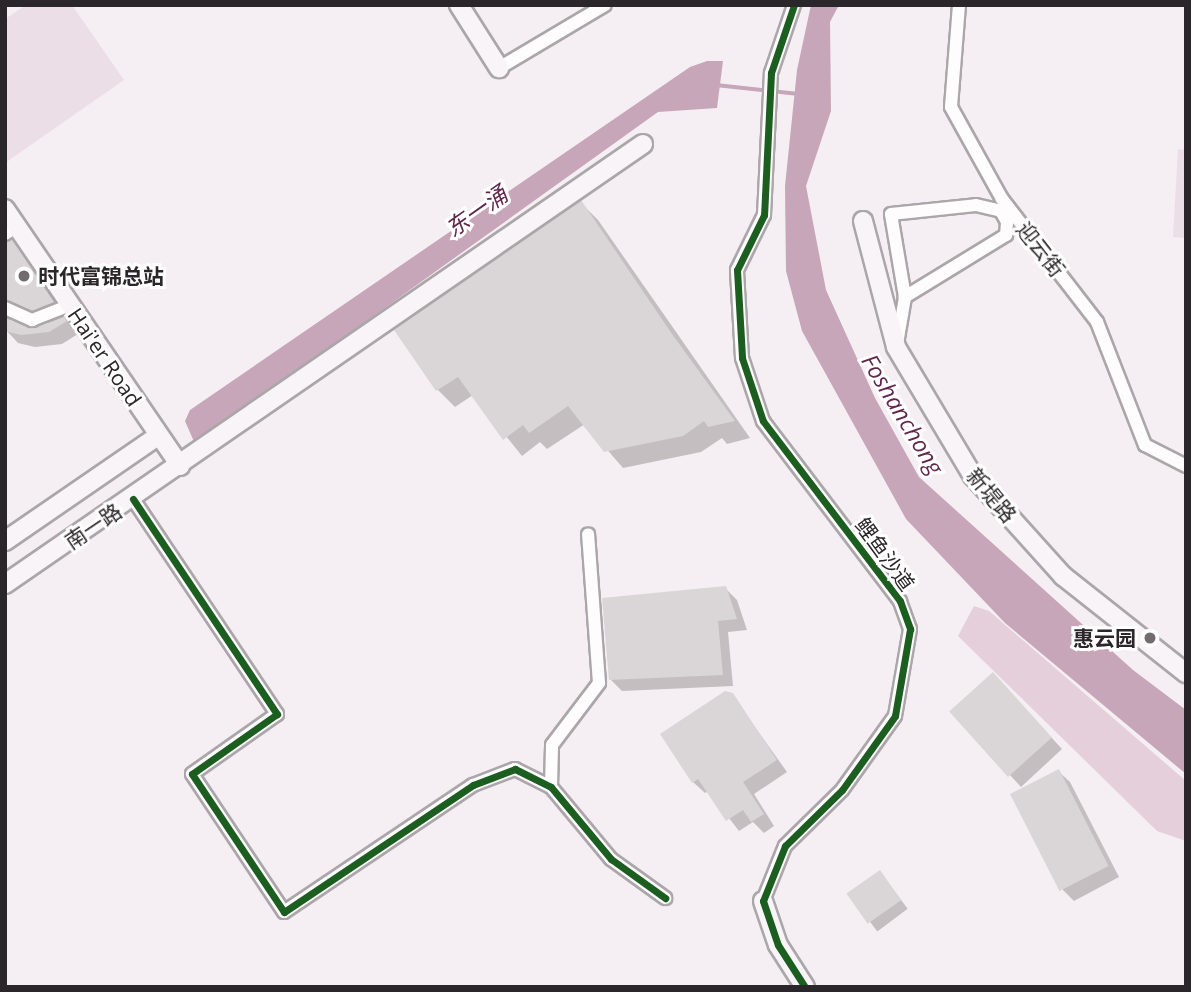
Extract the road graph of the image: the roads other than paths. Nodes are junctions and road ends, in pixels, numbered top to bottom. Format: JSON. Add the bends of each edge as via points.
{"nodes":[{"id":1,"x":459,"y":5,"type":"edge"},
{"id":2,"x":605,"y":5,"type":"edge"},
{"id":3,"x":794,"y":5,"type":"edge"},
{"id":4,"x":959,"y":5,"type":"edge"},
{"id":5,"x":499,"y":68,"type":"joint"},
{"id":6,"x":643,"y":144,"type":"dead end"},
{"id":7,"x":5,"y":209,"type":"edge"},
{"id":8,"x":863,"y":221,"type":"dead end"},
{"id":9,"x":11,"y":230,"type":"edge"},
{"id":10,"x":905,"y":297,"type":"junction"},
{"id":11,"x":70,"y":305,"type":"junction"},
{"id":12,"x":5,"y":308,"type":"edge"},
{"id":13,"x":896,"y":347,"type":"junction"},
{"id":14,"x":158,"y":436,"type":"junction"},
{"id":15,"x":180,"y":466,"type":"junction"},
{"id":16,"x":1186,"y":466,"type":"edge"},
{"id":17,"x":133,"y":499,"type":"junction"},
{"id":18,"x":589,"y":534,"type":"dead end"},
{"id":19,"x":5,"y":541,"type":"edge"},
{"id":20,"x":5,"y":584,"type":"edge"},
{"id":21,"x":1186,"y":673,"type":"edge"},
{"id":22,"x":551,"y":787,"type":"junction"},
{"id":23,"x":665,"y":898,"type":"dead end"},
{"id":24,"x":763,"y":901,"type":"joint"},
{"id":25,"x":805,"y":987,"type":"edge"}],
"edges":[{"from":1,"to":5,"type":"street"},
{"from":2,"to":5,"type":"street"},
{"from":3,"to":24,"type":"street","name":"鲤鱼沙道","via":[[771,83],[764,215],[737,270],[743,358],[763,421],[900,601],[910,629],[895,716],[842,790],[785,846]]},
{"from":4,"to":16,"type":"street","name":"迎云街","via":[[951,107],[1002,199],[1097,322],[1145,445]]},
{"from":6,"to":15,"type":"street","name":"南一路"},
{"from":7,"to":9,"type":"street","name":"Hai'er Road"},
{"from":8,"to":13,"type":"street","name":"新堤路"},
{"from":9,"to":11,"type":"street","name":"Hai'er Road"},
{"from":10,"to":10,"type":"street","via":[[1006,235],[1007,222],[1000,211],[976,205],[891,214]]},
{"from":10,"to":13,"type":"street"},
{"from":11,"to":12,"type":"street","via":[[32,320]]},
{"from":11,"to":14,"type":"street","name":"Hai'er Road"},
{"from":13,"to":21,"type":"street","name":"新堤路","via":[[973,476],[1063,576]]},
{"from":14,"to":15,"type":"street","name":"Hai'er Road"},
{"from":14,"to":19,"type":"street","name":"南一路"},
{"from":15,"to":17,"type":"street","name":"南一路"},
{"from":17,"to":20,"type":"street","name":"南一路"},
{"from":17,"to":22,"type":"street","via":[[277,714],[192,774],[284,912],[474,785],[515,769]]},
{"from":18,"to":22,"type":"street","via":[[599,683],[552,745]]},
{"from":22,"to":23,"type":"street","via":[[611,859]]},
{"from":24,"to":25,"type":"street","via":[[778,945]]}]}
